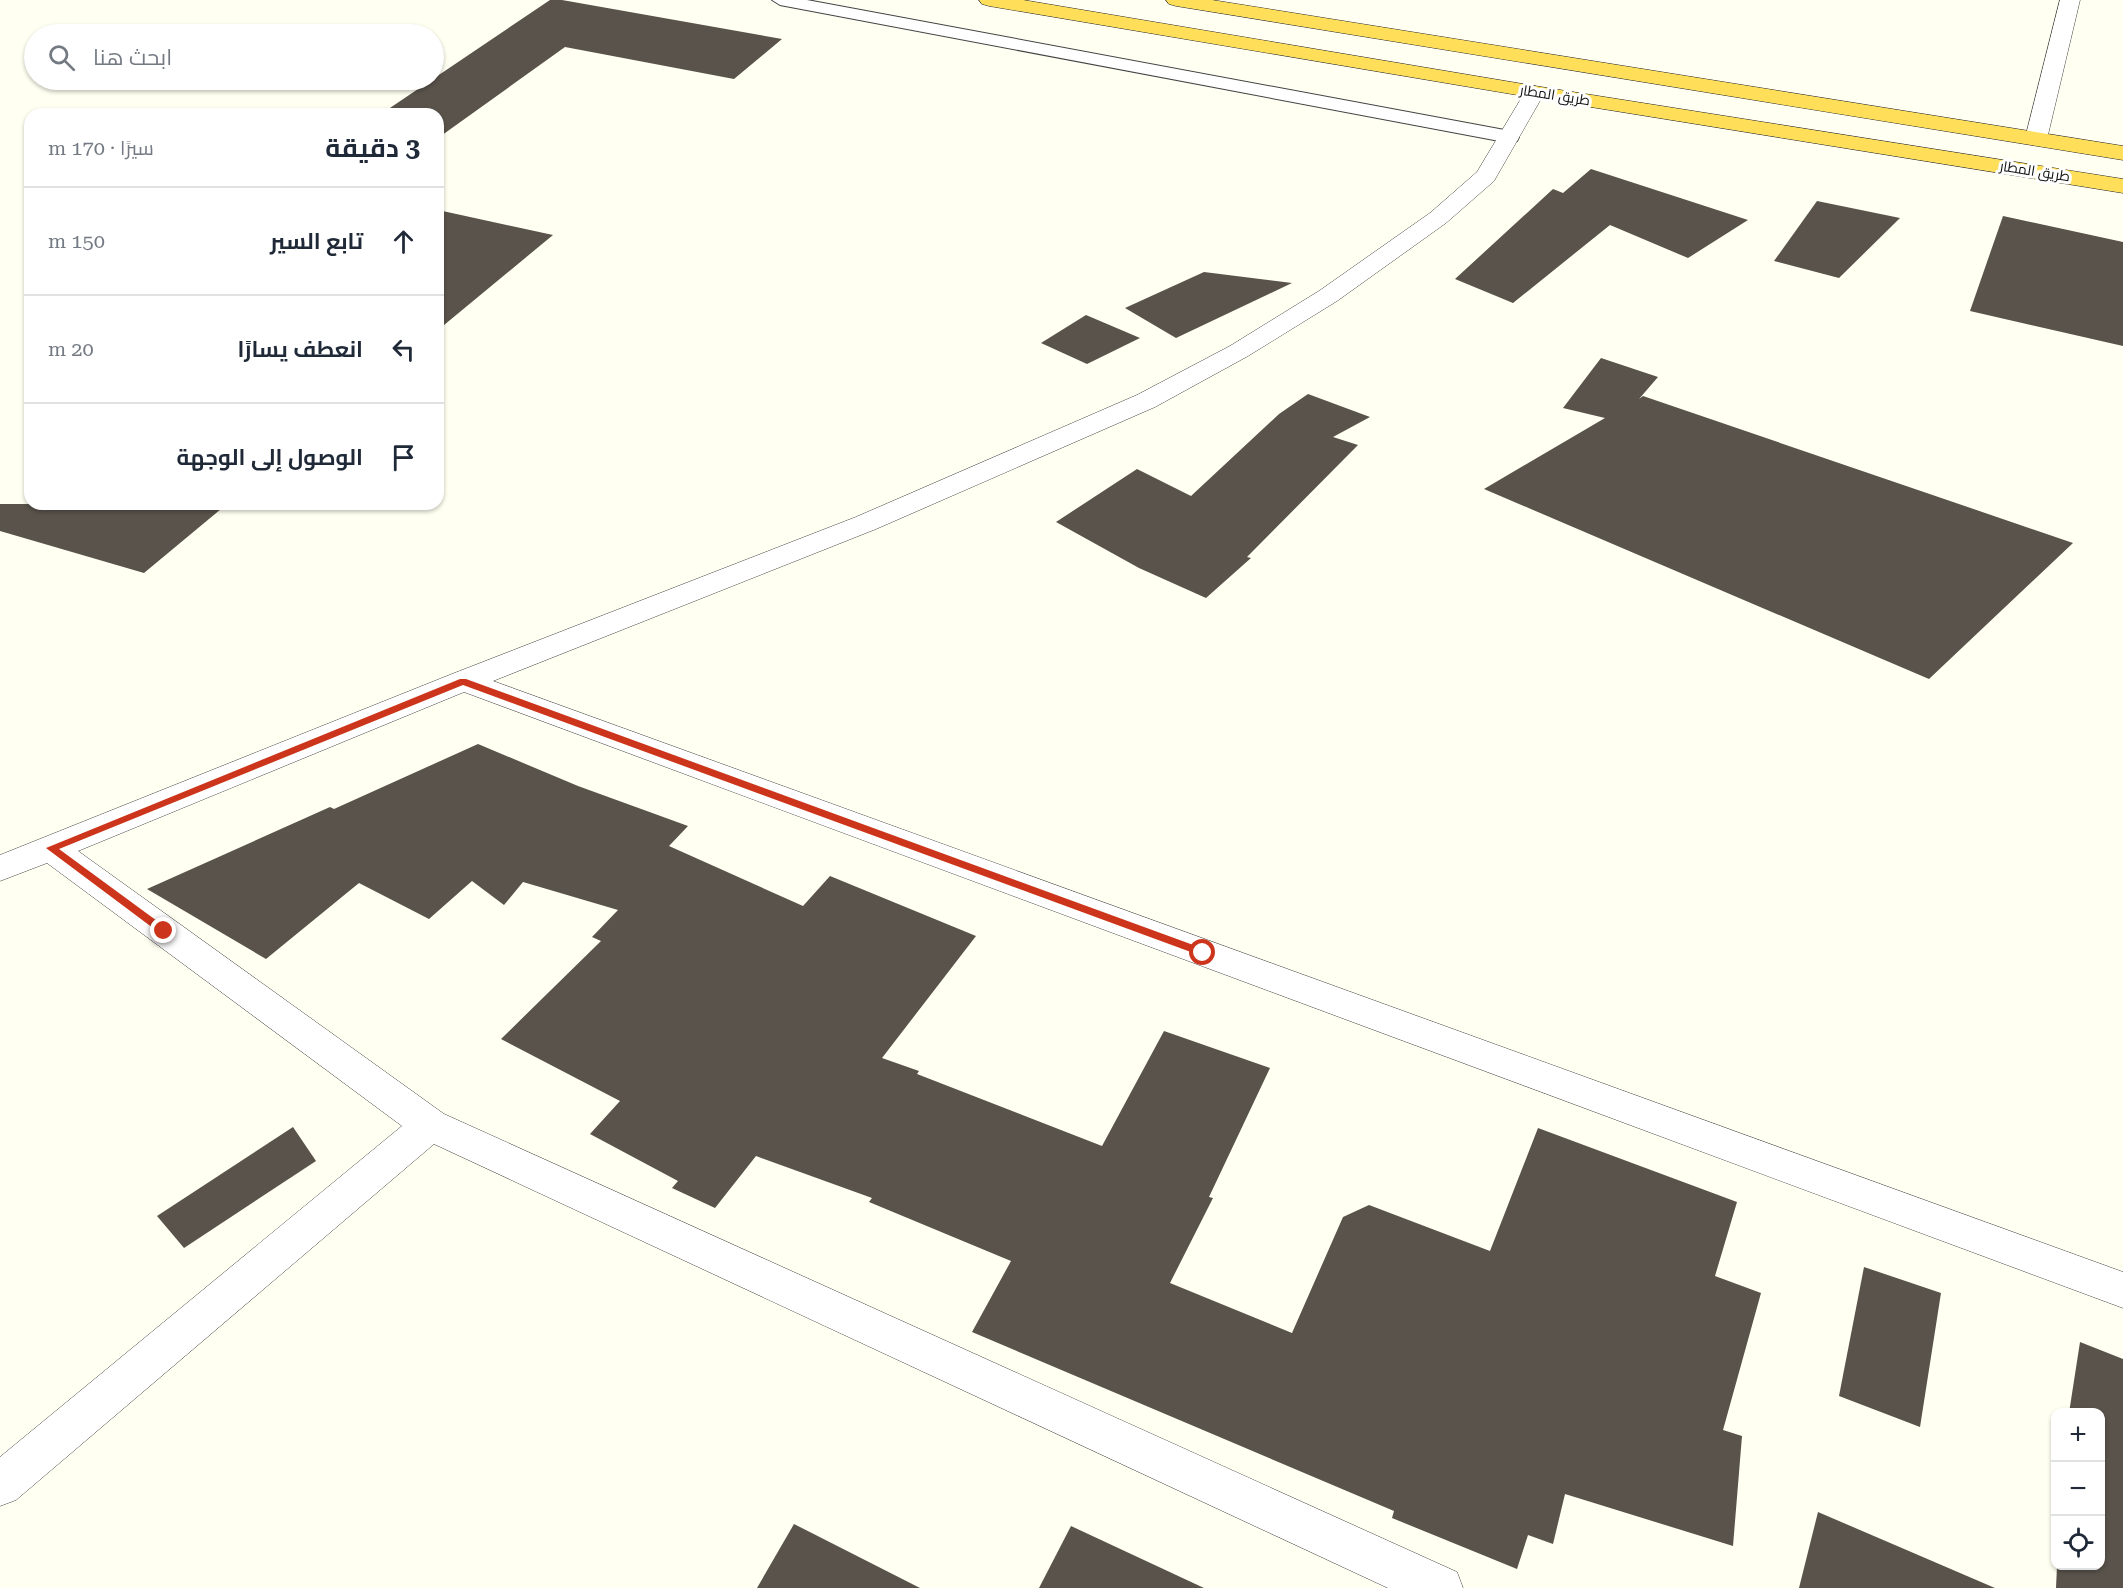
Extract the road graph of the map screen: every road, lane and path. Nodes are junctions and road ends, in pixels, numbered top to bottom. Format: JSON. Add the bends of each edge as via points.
{"nodes":[{"id":1,"x":780,"y":0,"type":"edge"},
{"id":2,"x":989,"y":0,"type":"edge"},
{"id":3,"x":1176,"y":0,"type":"edge"},
{"id":4,"x":2070,"y":0,"type":"edge"},
{"id":5,"x":1535,"y":92,"type":"junction"},
{"id":6,"x":1510,"y":137,"type":"junction"},
{"id":7,"x":2036,"y":139,"type":"junction"},
{"id":8,"x":2123,"y":153,"type":"edge"},
{"id":9,"x":2123,"y":186,"type":"edge"},
{"id":10,"x":463,"y":681,"type":"junction"},
{"id":11,"x":51,"y":848,"type":"junction"},
{"id":12,"x":0,"y":869,"type":"edge"},
{"id":13,"x":430,"y":1125,"type":"junction"},
{"id":14,"x":2123,"y":1290,"type":"edge"},
{"id":15,"x":0,"y":1485,"type":"edge"},
{"id":16,"x":1440,"y":1588,"type":"edge"}],
"edges":[{"from":1,"to":6,"type":"lane"},
{"from":2,"to":5,"type":"highway","name":"طريق المطار"},
{"from":3,"to":7,"type":"highway","name":"طريق المطار"},
{"from":4,"to":7,"type":"street"},
{"from":5,"to":6,"type":"street"},
{"from":5,"to":9,"type":"highway","name":"طريق المطار"},
{"from":6,"to":10,"type":"street","via":[[1486,176],[1384,258],[1239,351],[1146,401],[866,523]]},
{"from":7,"to":8,"type":"highway","name":"طريق المطار"},
{"from":10,"to":11,"type":"street"},
{"from":10,"to":14,"type":"street"},
{"from":11,"to":12,"type":"street"},
{"from":11,"to":13,"type":"street"},
{"from":13,"to":15,"type":"street"},
{"from":13,"to":16,"type":"street"}]}
